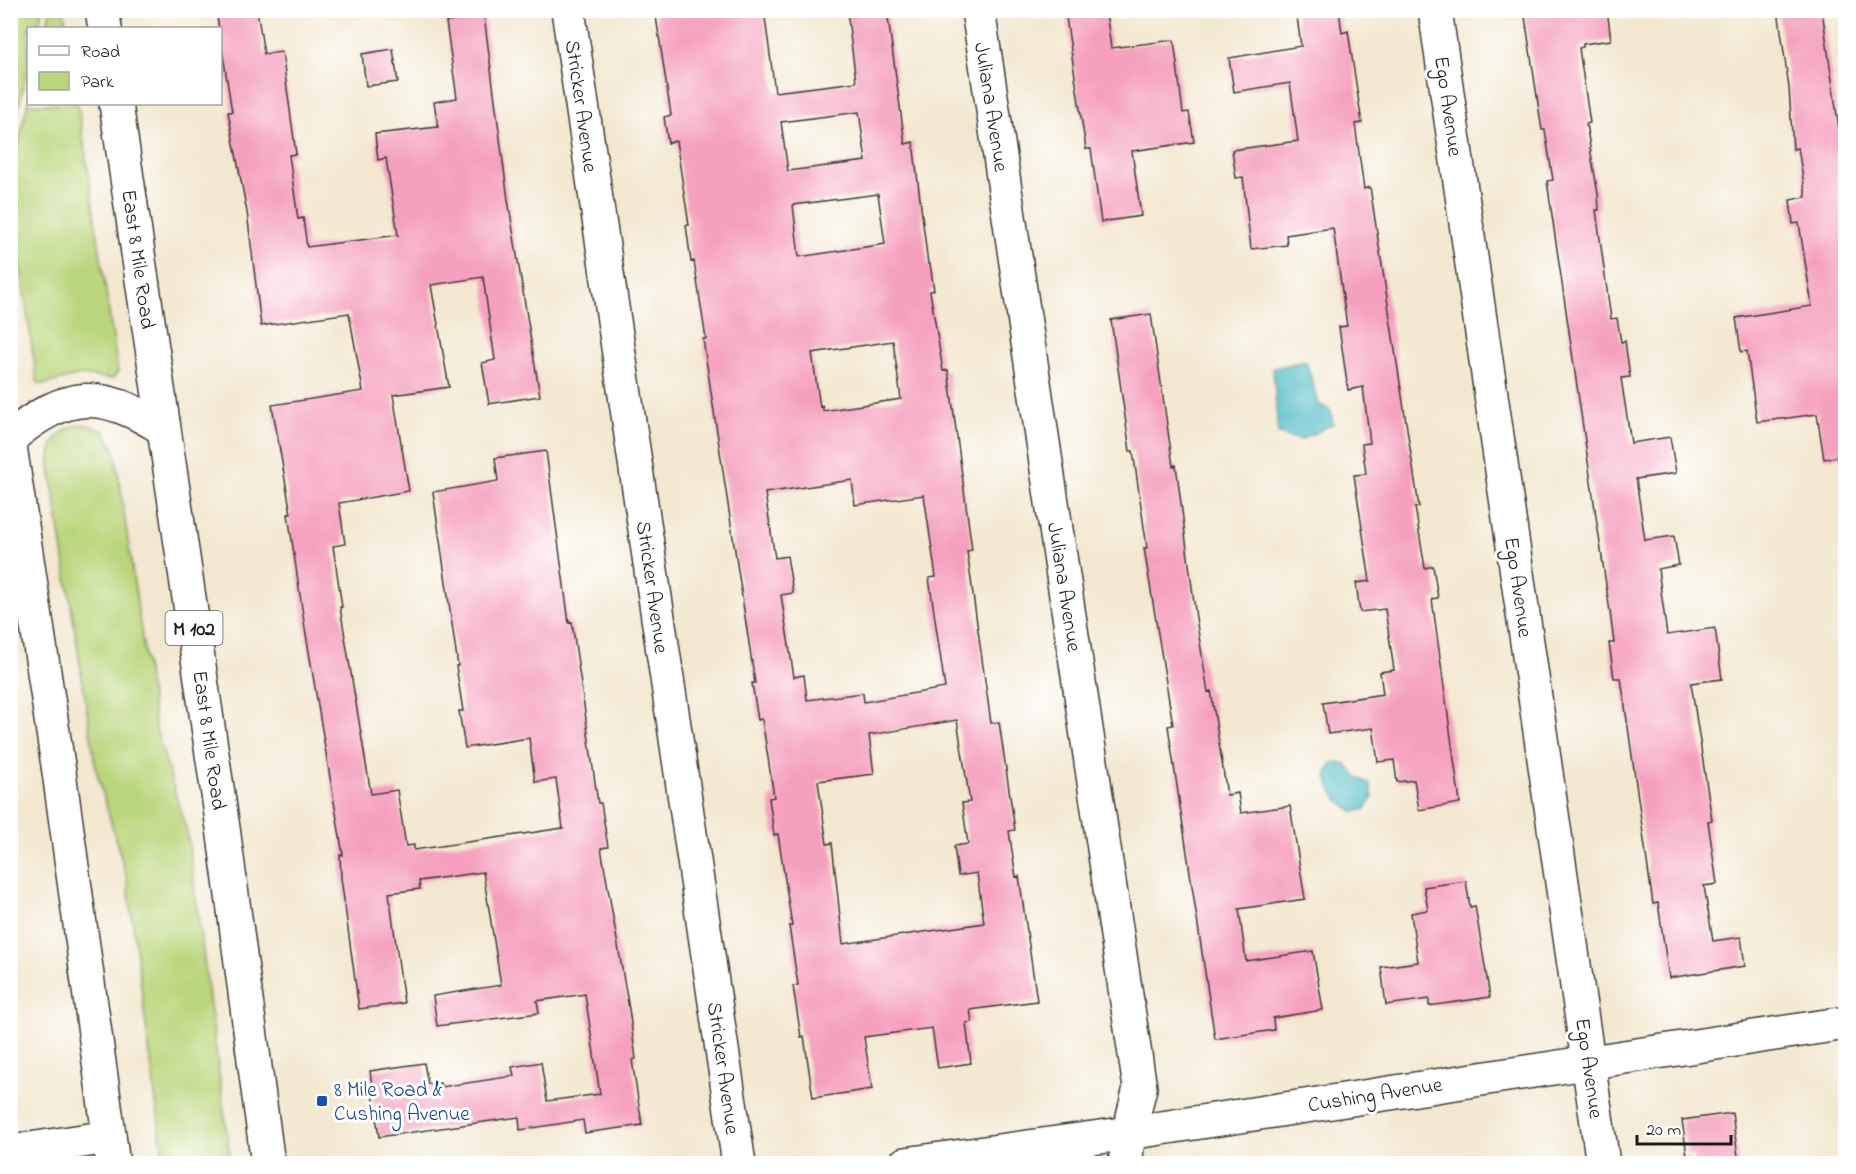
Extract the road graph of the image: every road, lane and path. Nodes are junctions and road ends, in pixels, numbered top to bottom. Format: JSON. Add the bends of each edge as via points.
{"nodes":[{"id":1,"x":102,"y":10,"type":"edge"},
{"id":2,"x":568,"y":10,"type":"edge"},
{"id":3,"x":978,"y":10,"type":"edge"},
{"id":4,"x":1435,"y":10,"type":"edge"},
{"id":5,"x":105,"y":27,"type":"edge"},
{"id":6,"x":116,"y":105,"type":"edge"},
{"id":7,"x":164,"y":429,"type":"junction"},
{"id":8,"x":10,"y":438,"type":"edge"},
{"id":9,"x":10,"y":446,"type":"edge"},
{"id":10,"x":1845,"y":1023,"type":"edge"},
{"id":11,"x":1589,"y":1061,"type":"junction"},
{"id":12,"x":1127,"y":1148,"type":"edge"},
{"id":13,"x":111,"y":1150,"type":"edge"},
{"id":14,"x":10,"y":1152,"type":"edge"},
{"id":15,"x":268,"y":1164,"type":"edge"},
{"id":16,"x":739,"y":1164,"type":"edge"},
{"id":17,"x":904,"y":1164,"type":"edge"},
{"id":18,"x":1603,"y":1164,"type":"edge"}],
"edges":[{"from":1,"to":5,"type":"main road"},
{"from":2,"to":16,"type":"main road","name":"Stricker Avenue"},
{"from":3,"to":12,"type":"main road","name":"Juliana Avenue","via":[[1140,1088]]},
{"from":4,"to":11,"type":"main road","name":"Ego Avenue"},
{"from":6,"to":7,"type":"main road","name":"East 8 Mile Road","number":"M 102"},
{"from":7,"to":8,"type":"main road","via":[[119,404],[81,400],[48,410]]},
{"from":7,"to":15,"type":"main road","name":"East 8 Mile Road","number":"M 102"},
{"from":9,"to":13,"type":"main road"},
{"from":10,"to":11,"type":"main road","name":"Cushing Avenue"},
{"from":11,"to":12,"type":"main road","name":"Cushing Avenue"},
{"from":11,"to":18,"type":"main road","name":"Ego Avenue"},
{"from":12,"to":17,"type":"main road","name":"Cushing Avenue"},
{"from":13,"to":14,"type":"main road"}]}
